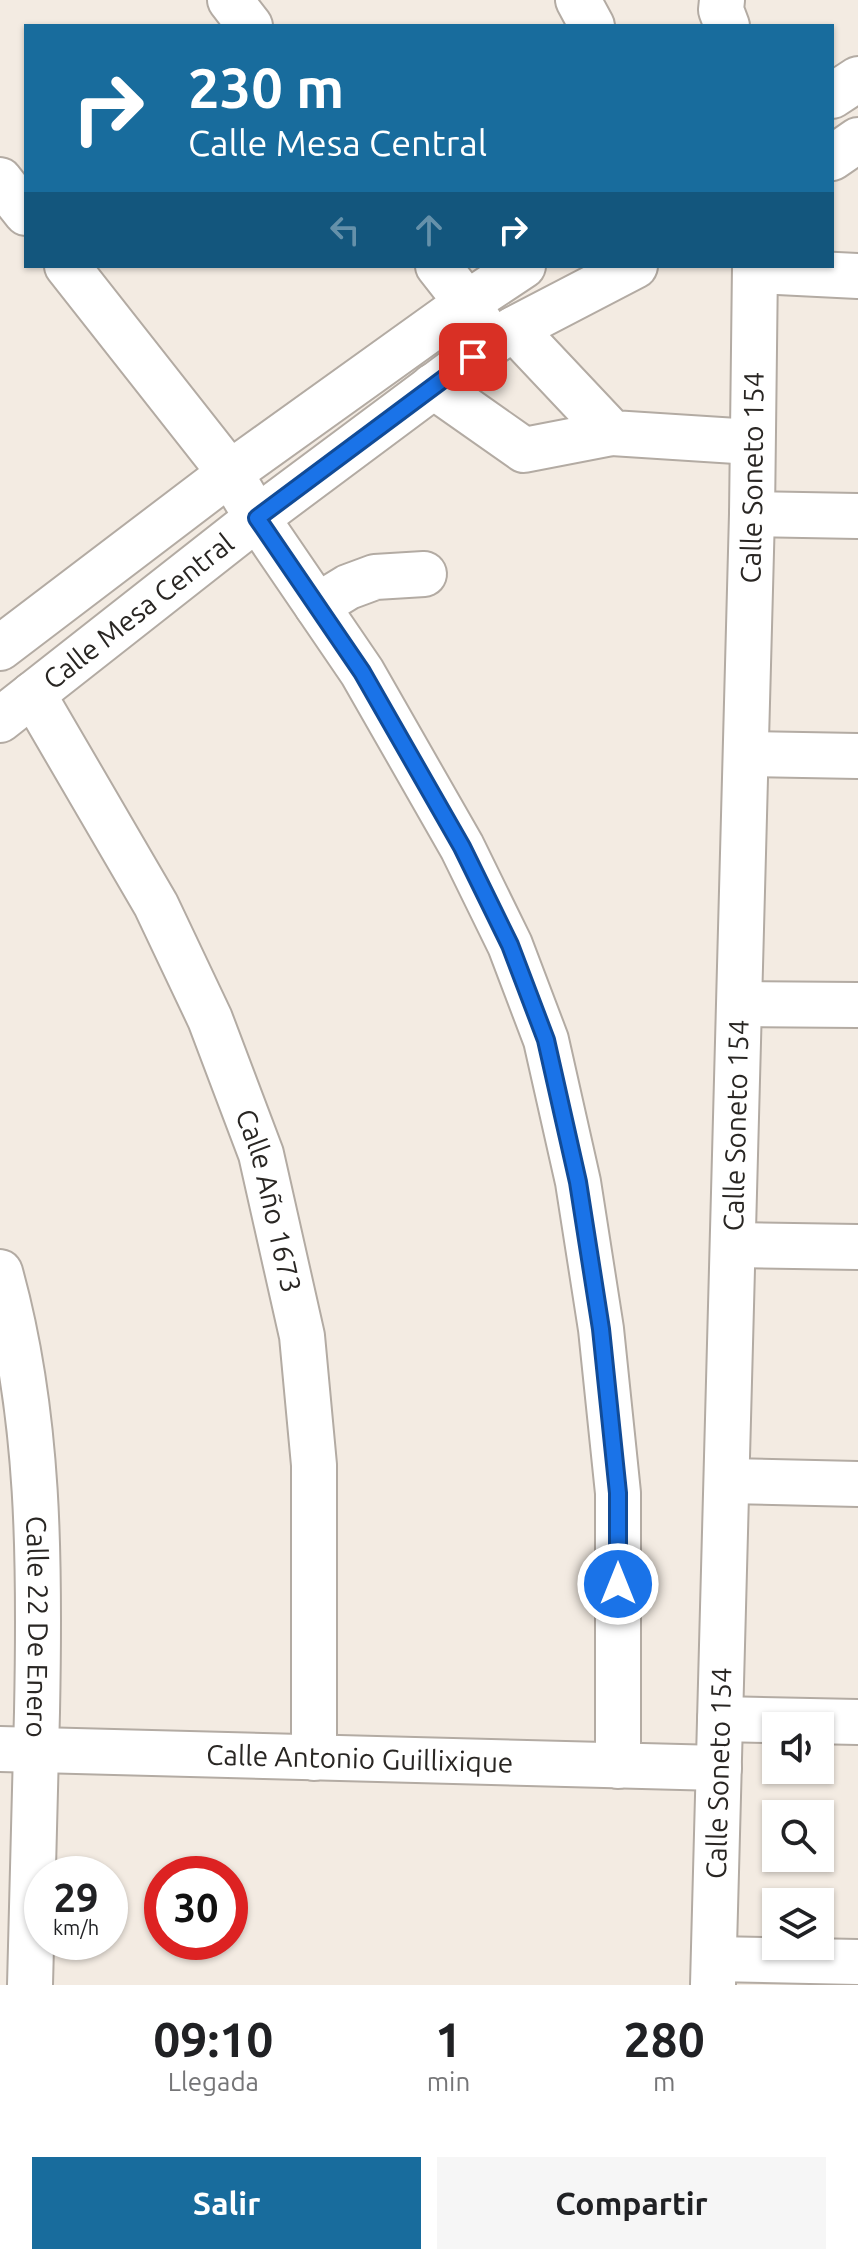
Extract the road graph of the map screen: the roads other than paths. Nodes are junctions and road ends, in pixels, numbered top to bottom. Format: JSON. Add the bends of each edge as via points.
{"nodes":[{"id":1,"x":230,"y":0,"type":"edge"},
{"id":2,"x":578,"y":0,"type":"edge"},
{"id":3,"x":722,"y":0,"type":"edge"},
{"id":4,"x":248,"y":24,"type":"edge"},
{"id":5,"x":591,"y":24,"type":"edge"},
{"id":6,"x":726,"y":24,"type":"edge"},
{"id":7,"x":858,"y":79,"type":"edge"},
{"id":8,"x":834,"y":95,"type":"edge"},
{"id":9,"x":858,"y":140,"type":"edge"},
{"id":10,"x":834,"y":157,"type":"edge"},
{"id":11,"x":0,"y":180,"type":"edge"},
{"id":12,"x":24,"y":210,"type":"edge"},
{"id":13,"x":69,"y":268,"type":"edge"},
{"id":14,"x":440,"y":268,"type":"edge"},
{"id":15,"x":520,"y":268,"type":"edge"},
{"id":16,"x":631,"y":268,"type":"edge"},
{"id":17,"x":756,"y":268,"type":"edge"},
{"id":18,"x":858,"y":276,"type":"edge"},
{"id":19,"x":467,"y":303,"type":"junction"},
{"id":20,"x":504,"y":336,"type":"junction"},
{"id":21,"x":433,"y":386,"type":"junction"},
{"id":22,"x":612,"y":433,"type":"junction"},
{"id":23,"x":752,"y":442,"type":"junction"},
{"id":24,"x":230,"y":473,"type":"junction"},
{"id":25,"x":752,"y":514,"type":"junction"},
{"id":26,"x":858,"y":516,"type":"edge"},
{"id":27,"x":257,"y":518,"type":"junction"},
{"id":28,"x":424,"y":574,"type":"dead end"},
{"id":29,"x":317,"y":606,"type":"junction"},
{"id":30,"x":0,"y":648,"type":"edge"},
{"id":31,"x":16,"y":707,"type":"edge"},
{"id":32,"x":746,"y":754,"type":"junction"},
{"id":33,"x":858,"y":756,"type":"edge"},
{"id":34,"x":740,"y":1004,"type":"junction"},
{"id":35,"x":858,"y":1005,"type":"edge"},
{"id":36,"x":733,"y":1245,"type":"junction"},
{"id":37,"x":858,"y":1247,"type":"edge"},
{"id":38,"x":0,"y":1272,"type":"edge"},
{"id":39,"x":727,"y":1481,"type":"junction"},
{"id":40,"x":858,"y":1484,"type":"edge"},
{"id":41,"x":720,"y":1719,"type":"junction"},
{"id":42,"x":858,"y":1722,"type":"edge"},
{"id":43,"x":18,"y":1750,"type":"edge"},
{"id":44,"x":314,"y":1758,"type":"junction"},
{"id":45,"x":618,"y":1766,"type":"junction"},
{"id":46,"x":719,"y":1768,"type":"junction"},
{"id":47,"x":858,"y":1962,"type":"edge"},
{"id":48,"x":713,"y":1972,"type":"edge"},
{"id":49,"x":30,"y":1985,"type":"edge"}],
"edges":[{"from":1,"to":4,"type":"street"},
{"from":2,"to":5,"type":"street"},
{"from":3,"to":6,"type":"street"},
{"from":7,"to":8,"type":"street"},
{"from":9,"to":10,"type":"street"},
{"from":11,"to":12,"type":"street"},
{"from":13,"to":24,"type":"street"},
{"from":14,"to":19,"type":"street"},
{"from":15,"to":19,"type":"street","name":"Calle Mesa Central"},
{"from":16,"to":20,"type":"street","name":"Calle Mesa Central"},
{"from":17,"to":18,"type":"street"},
{"from":17,"to":23,"type":"street","name":"Calle Soneto 154"},
{"from":19,"to":20,"type":"street"},
{"from":19,"to":24,"type":"street","name":"Calle Mesa Central"},
{"from":20,"to":21,"type":"street","name":"Calle Mesa Central"},
{"from":20,"to":22,"type":"street"},
{"from":21,"to":22,"type":"street","via":[[524,450]]},
{"from":21,"to":27,"type":"street","name":"Calle Mesa Central"},
{"from":22,"to":23,"type":"street"},
{"from":23,"to":25,"type":"street","name":"Calle Soneto 154"},
{"from":24,"to":27,"type":"street"},
{"from":24,"to":30,"type":"street","name":"Calle Mesa Central"},
{"from":25,"to":26,"type":"street"},
{"from":25,"to":32,"type":"street","name":"Calle Soneto 154"},
{"from":27,"to":29,"type":"street"},
{"from":27,"to":31,"type":"street","name":"Calle Mesa Central"},
{"from":28,"to":29,"type":"street","via":[[375,577]]},
{"from":29,"to":45,"type":"street","via":[[362,672],[462,847],[510,945],[546,1040],[578,1182],[601,1329],[618,1493]]},
{"from":31,"to":44,"type":"street","name":"Calle Año 1673","via":[[156,905],[210,1019],[261,1154],[302,1336],[313,1450]]},
{"from":32,"to":33,"type":"street"},
{"from":32,"to":34,"type":"street","name":"Calle Soneto 154"},
{"from":34,"to":35,"type":"street"},
{"from":34,"to":36,"type":"street","name":"Calle Soneto 154"},
{"from":36,"to":37,"type":"street"},
{"from":36,"to":39,"type":"street","name":"Calle Soneto 154"},
{"from":38,"to":43,"type":"street","name":"Calle 22 De Enero","via":[[13,1316],[31,1427],[39,1549]]},
{"from":39,"to":40,"type":"street"},
{"from":39,"to":41,"type":"street","name":"Calle Soneto 154"},
{"from":41,"to":42,"type":"street"},
{"from":41,"to":46,"type":"street","name":"Calle Soneto 154"},
{"from":43,"to":44,"type":"street","name":"Calle Antonio Guillixique"},
{"from":43,"to":49,"type":"street","name":"Calle 22 De Enero"},
{"from":44,"to":45,"type":"street","name":"Calle Antonio Guillixique"},
{"from":45,"to":46,"type":"street","name":"Calle Antonio Guillixique"},
{"from":46,"to":48,"type":"street","name":"Calle Soneto 154"},
{"from":47,"to":48,"type":"street"}]}
